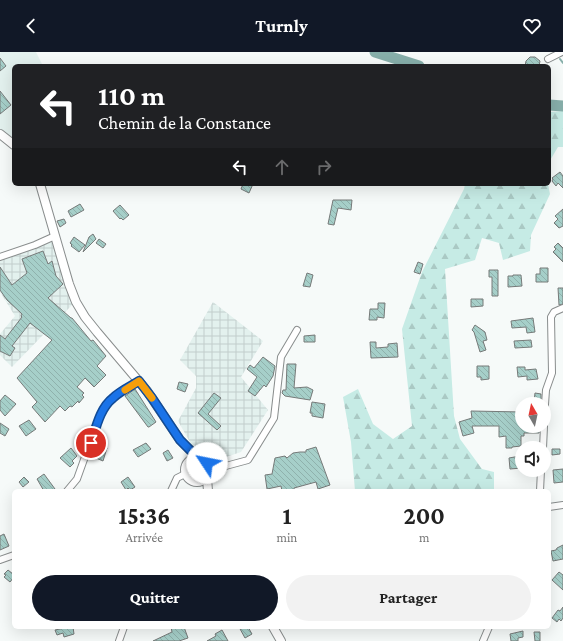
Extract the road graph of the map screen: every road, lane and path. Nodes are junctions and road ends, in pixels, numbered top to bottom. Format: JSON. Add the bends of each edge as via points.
{"nodes":[{"id":1,"x":562,"y":52,"type":"edge"},
{"id":2,"x":548,"y":59,"type":"dead end"},
{"id":3,"x":0,"y":134,"type":"edge"},
{"id":4,"x":12,"y":143,"type":"edge"},
{"id":5,"x":41,"y":186,"type":"edge"},
{"id":6,"x":55,"y":236,"type":"junction"},
{"id":7,"x":0,"y":257,"type":"edge"},
{"id":8,"x":563,"y":308,"type":"edge"},
{"id":9,"x":297,"y":330,"type":"dead end"},
{"id":10,"x":139,"y":381,"type":"junction"},
{"id":11,"x":546,"y":397,"type":"edge"},
{"id":12,"x":180,"y":440,"type":"junction"},
{"id":13,"x":198,"y":458,"type":"junction"},
{"id":14,"x":186,"y":464,"type":"junction"},
{"id":15,"x":209,"y":466,"type":"junction"},
{"id":16,"x":222,"y":467,"type":"junction"},
{"id":17,"x":185,"y":474,"type":"junction"},
{"id":18,"x":208,"y":476,"type":"junction"},
{"id":19,"x":541,"y":477,"type":"edge"},
{"id":20,"x":192,"y":482,"type":"junction"},
{"id":21,"x":69,"y":489,"type":"edge"},
{"id":22,"x":172,"y":489,"type":"edge"},
{"id":23,"x":197,"y":489,"type":"edge"},
{"id":24,"x":208,"y":489,"type":"edge"},
{"id":25,"x":540,"y":489,"type":"edge"},
{"id":26,"x":563,"y":505,"type":"edge"},
{"id":27,"x":551,"y":507,"type":"edge"},
{"id":28,"x":12,"y":556,"type":"edge"},
{"id":29,"x":0,"y":560,"type":"edge"},
{"id":30,"x":123,"y":629,"type":"edge"},
{"id":31,"x":274,"y":629,"type":"edge"},
{"id":32,"x":488,"y":629,"type":"edge"},
{"id":33,"x":119,"y":641,"type":"edge"},
{"id":34,"x":282,"y":641,"type":"edge"},
{"id":35,"x":483,"y":641,"type":"edge"}],
"edges":[{"from":1,"to":2,"type":"street"},
{"from":3,"to":4,"type":"street"},
{"from":5,"to":6,"type":"street"},
{"from":6,"to":7,"type":"street"},
{"from":6,"to":10,"type":"street","via":[[76,302],[85,317]]},
{"from":8,"to":11,"type":"street","via":[[554,312],[551,317],[552,374]]},
{"from":9,"to":16,"type":"street","via":[[281,357],[274,418],[248,460]]},
{"from":10,"to":12,"type":"street"},
{"from":10,"to":21,"type":"street","via":[[112,398],[100,415],[77,479]]},
{"from":12,"to":13,"type":"street"},
{"from":12,"to":14,"type":"street"},
{"from":13,"to":14,"type":"street"},
{"from":13,"to":15,"type":"street"},
{"from":14,"to":17,"type":"street"},
{"from":15,"to":16,"type":"street"},
{"from":15,"to":18,"type":"street"},
{"from":16,"to":18,"type":"street"},
{"from":17,"to":20,"type":"street"},
{"from":17,"to":22,"type":"street","via":[[177,478]]},
{"from":18,"to":20,"type":"street","via":[[198,483]]},
{"from":18,"to":24,"type":"street"},
{"from":19,"to":25,"type":"street"},
{"from":20,"to":23,"type":"street"},
{"from":26,"to":27,"type":"street"},
{"from":28,"to":29,"type":"street"},
{"from":30,"to":33,"type":"street"},
{"from":31,"to":34,"type":"street"},
{"from":32,"to":35,"type":"street"}]}
